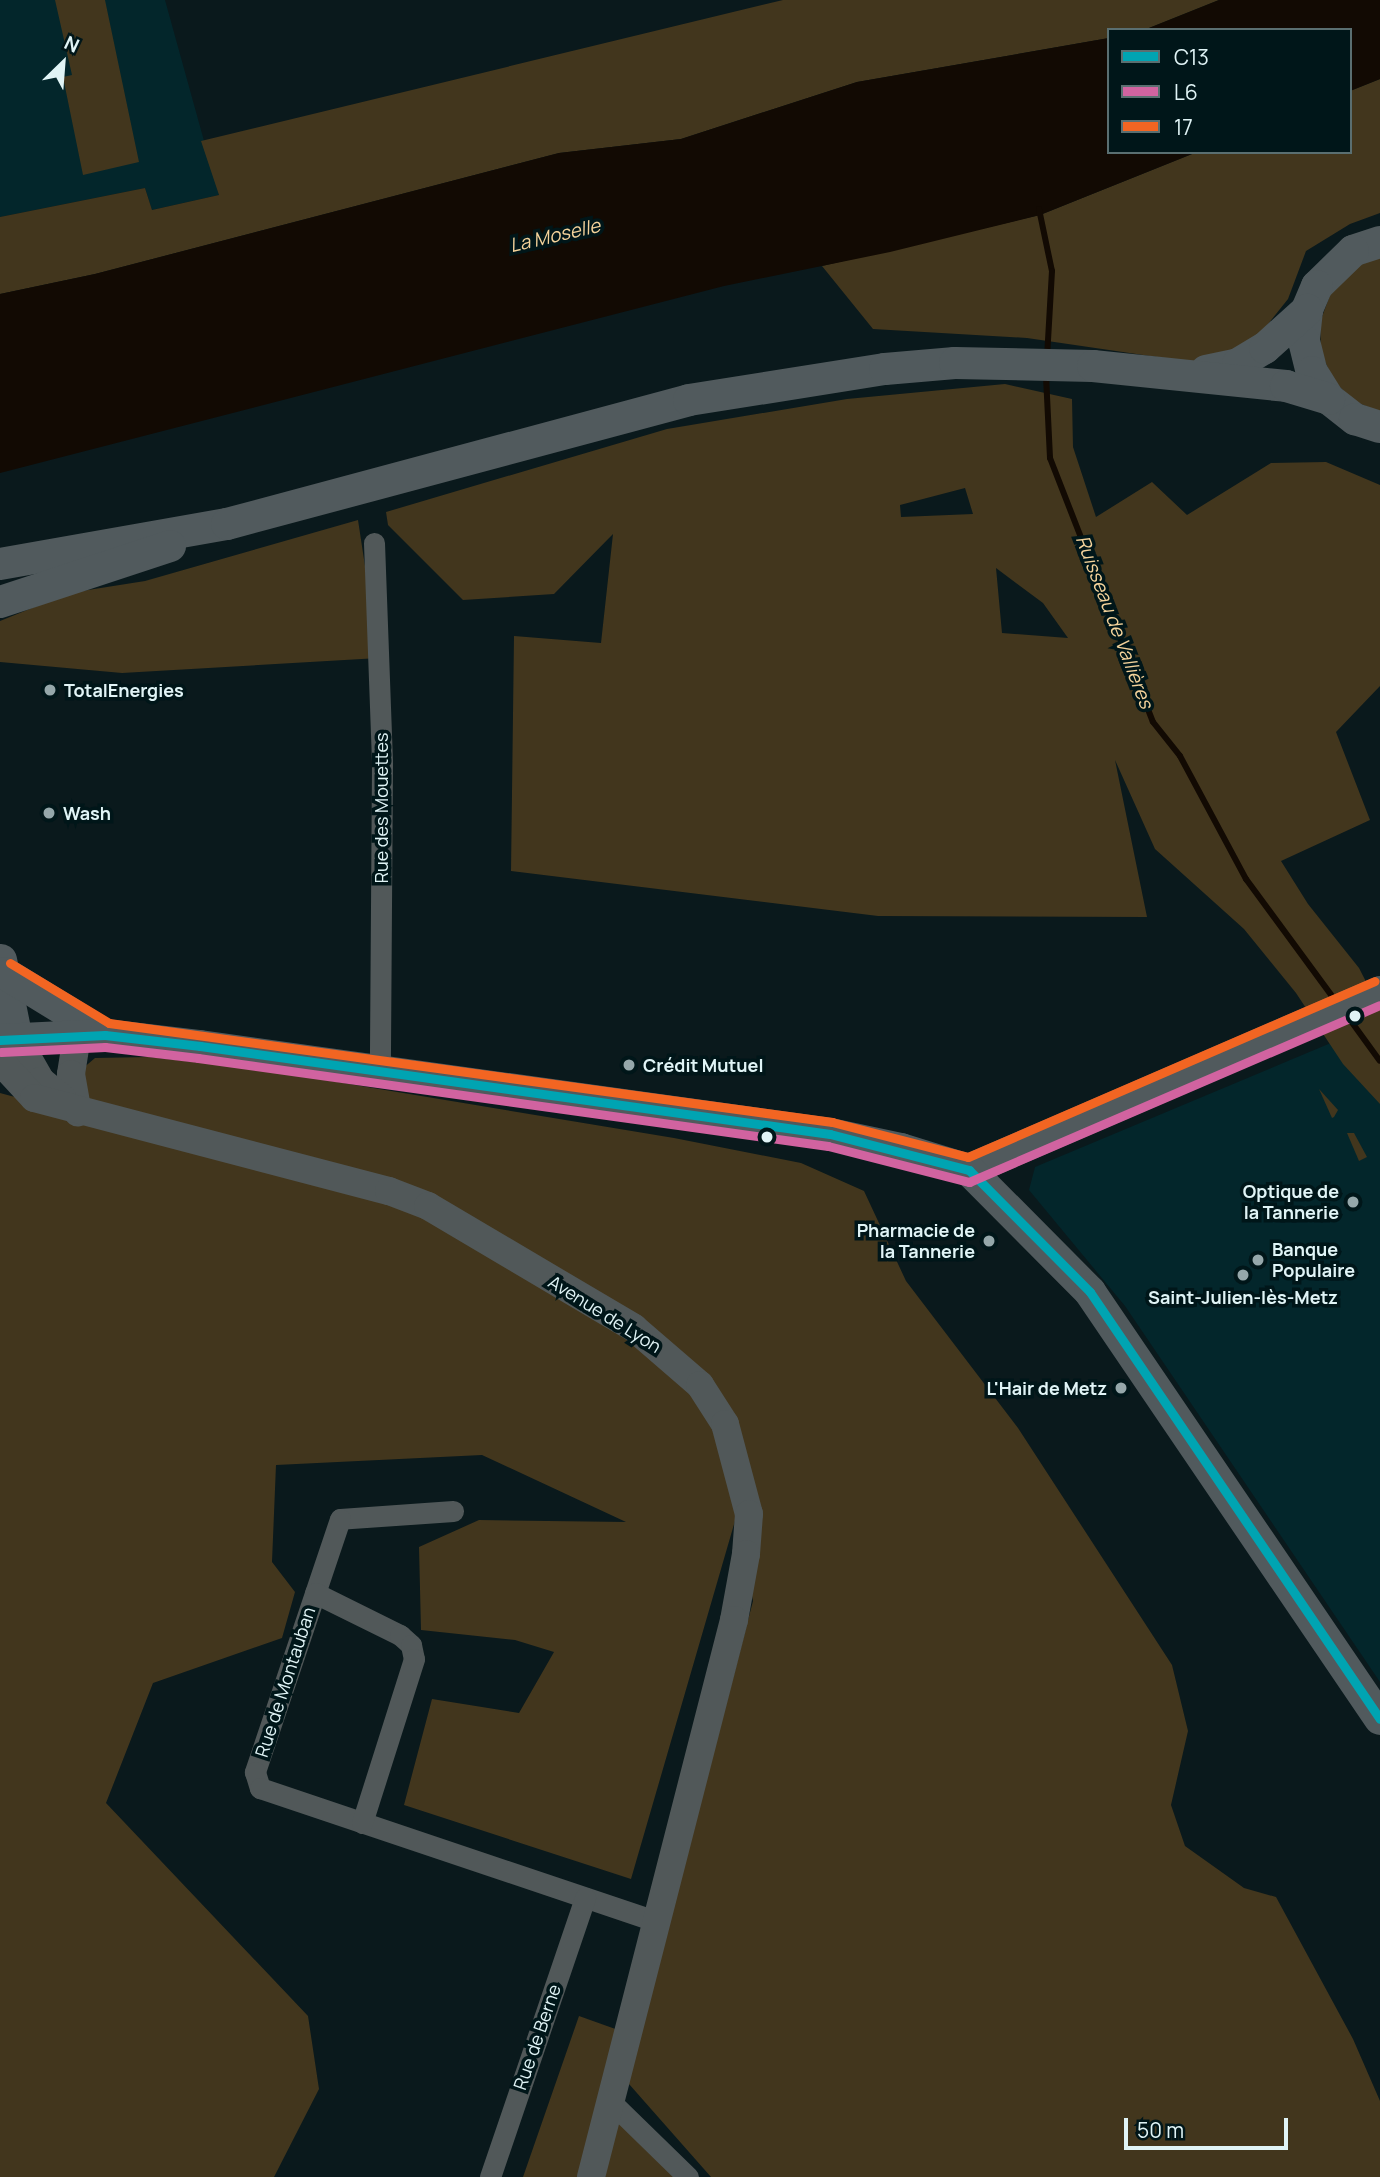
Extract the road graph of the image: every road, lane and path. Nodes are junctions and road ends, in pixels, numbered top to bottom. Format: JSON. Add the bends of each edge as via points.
{"nodes":[{"id":1,"x":1379,"y":241,"type":"edge"},
{"id":2,"x":1307,"y":310,"type":"junction"},
{"id":3,"x":1186,"y":376,"type":"junction"},
{"id":4,"x":1329,"y":399,"type":"junction"},
{"id":5,"x":1380,"y":426,"type":"edge"},
{"id":6,"x":227,"y":524,"type":"junction"},
{"id":7,"x":113,"y":542,"type":"junction"},
{"id":8,"x":374,"y":543,"type":"dead end"},
{"id":9,"x":0,"y":564,"type":"edge"},
{"id":10,"x":0,"y":578,"type":"edge"},
{"id":11,"x":0,"y":602,"type":"edge"},
{"id":12,"x":2,"y":964,"type":"edge"},
{"id":13,"x":1380,"y":992,"type":"edge"},
{"id":14,"x":91,"y":1036,"type":"junction"},
{"id":15,"x":6,"y":1046,"type":"edge"},
{"id":16,"x":380,"y":1073,"type":"junction"},
{"id":17,"x":78,"y":1112,"type":"junction"},
{"id":18,"x":969,"y":1170,"type":"junction"},
{"id":19,"x":453,"y":1511,"type":"dead end"},
{"id":20,"x":314,"y":1593,"type":"junction"},
{"id":21,"x":1380,"y":1719,"type":"edge"},
{"id":22,"x":362,"y":1823,"type":"junction"},
{"id":23,"x":585,"y":1898,"type":"junction"},
{"id":24,"x":655,"y":1921,"type":"junction"},
{"id":25,"x":610,"y":2101,"type":"junction"},
{"id":26,"x":490,"y":2177,"type":"edge"},
{"id":27,"x":591,"y":2177,"type":"edge"},
{"id":28,"x":688,"y":2177,"type":"edge"}],
"edges":[{"from":1,"to":2,"type":"main road","via":[[1333,266]]},
{"from":2,"to":3,"type":"main road","via":[[1265,348],[1238,364]]},
{"from":2,"to":4,"type":"main road","via":[[1304,341],[1309,362]]},
{"from":3,"to":4,"type":"main road","via":[[1286,386]]},
{"from":3,"to":6,"type":"main road","via":[[1093,366],[885,369],[688,400]]},
{"from":4,"to":5,"type":"main road","via":[[1355,419]]},
{"from":6,"to":7,"type":"main road"},
{"from":6,"to":11,"type":"main road","via":[[117,567]]},
{"from":7,"to":9,"type":"main road"},
{"from":7,"to":10,"type":"main road"},
{"from":8,"to":16,"type":"street","name":"Rue des Mouettes","via":[[382,763]]},
{"from":12,"to":14,"type":"main road"},
{"from":12,"to":15,"type":"main road"},
{"from":13,"to":18,"type":"main road"},
{"from":14,"to":15,"type":"main road"},
{"from":14,"to":16,"type":"main road"},
{"from":14,"to":17,"type":"street","via":[[71,1074]]},
{"from":15,"to":17,"type":"street","name":"Avenue de Lyon"},
{"from":16,"to":18,"type":"main road","via":[[830,1134]]},
{"from":17,"to":24,"type":"street","name":"Avenue de Lyon","via":[[388,1191],[428,1206],[634,1328],[700,1385],[725,1424],[740,1468],[748,1514],[734,1620]]},
{"from":18,"to":21,"type":"main road","via":[[1090,1293]]},
{"from":19,"to":20,"type":"street","name":"Rue de Montauban","via":[[341,1519]]},
{"from":20,"to":22,"type":"street","name":"Rue de Montauban","via":[[400,1635],[411,1645],[414,1659]]},
{"from":20,"to":22,"type":"street","name":"Rue de Montauban","via":[[255,1772],[260,1788]]},
{"from":22,"to":23,"type":"street","name":"Rue de Montauban"},
{"from":23,"to":24,"type":"street","name":"Rue de Montauban"},
{"from":23,"to":26,"type":"street","name":"Rue de Berne"},
{"from":24,"to":25,"type":"street","name":"Avenue de Lyon"},
{"from":25,"to":27,"type":"street","name":"Avenue de Lyon"},
{"from":25,"to":28,"type":"street"}]}
